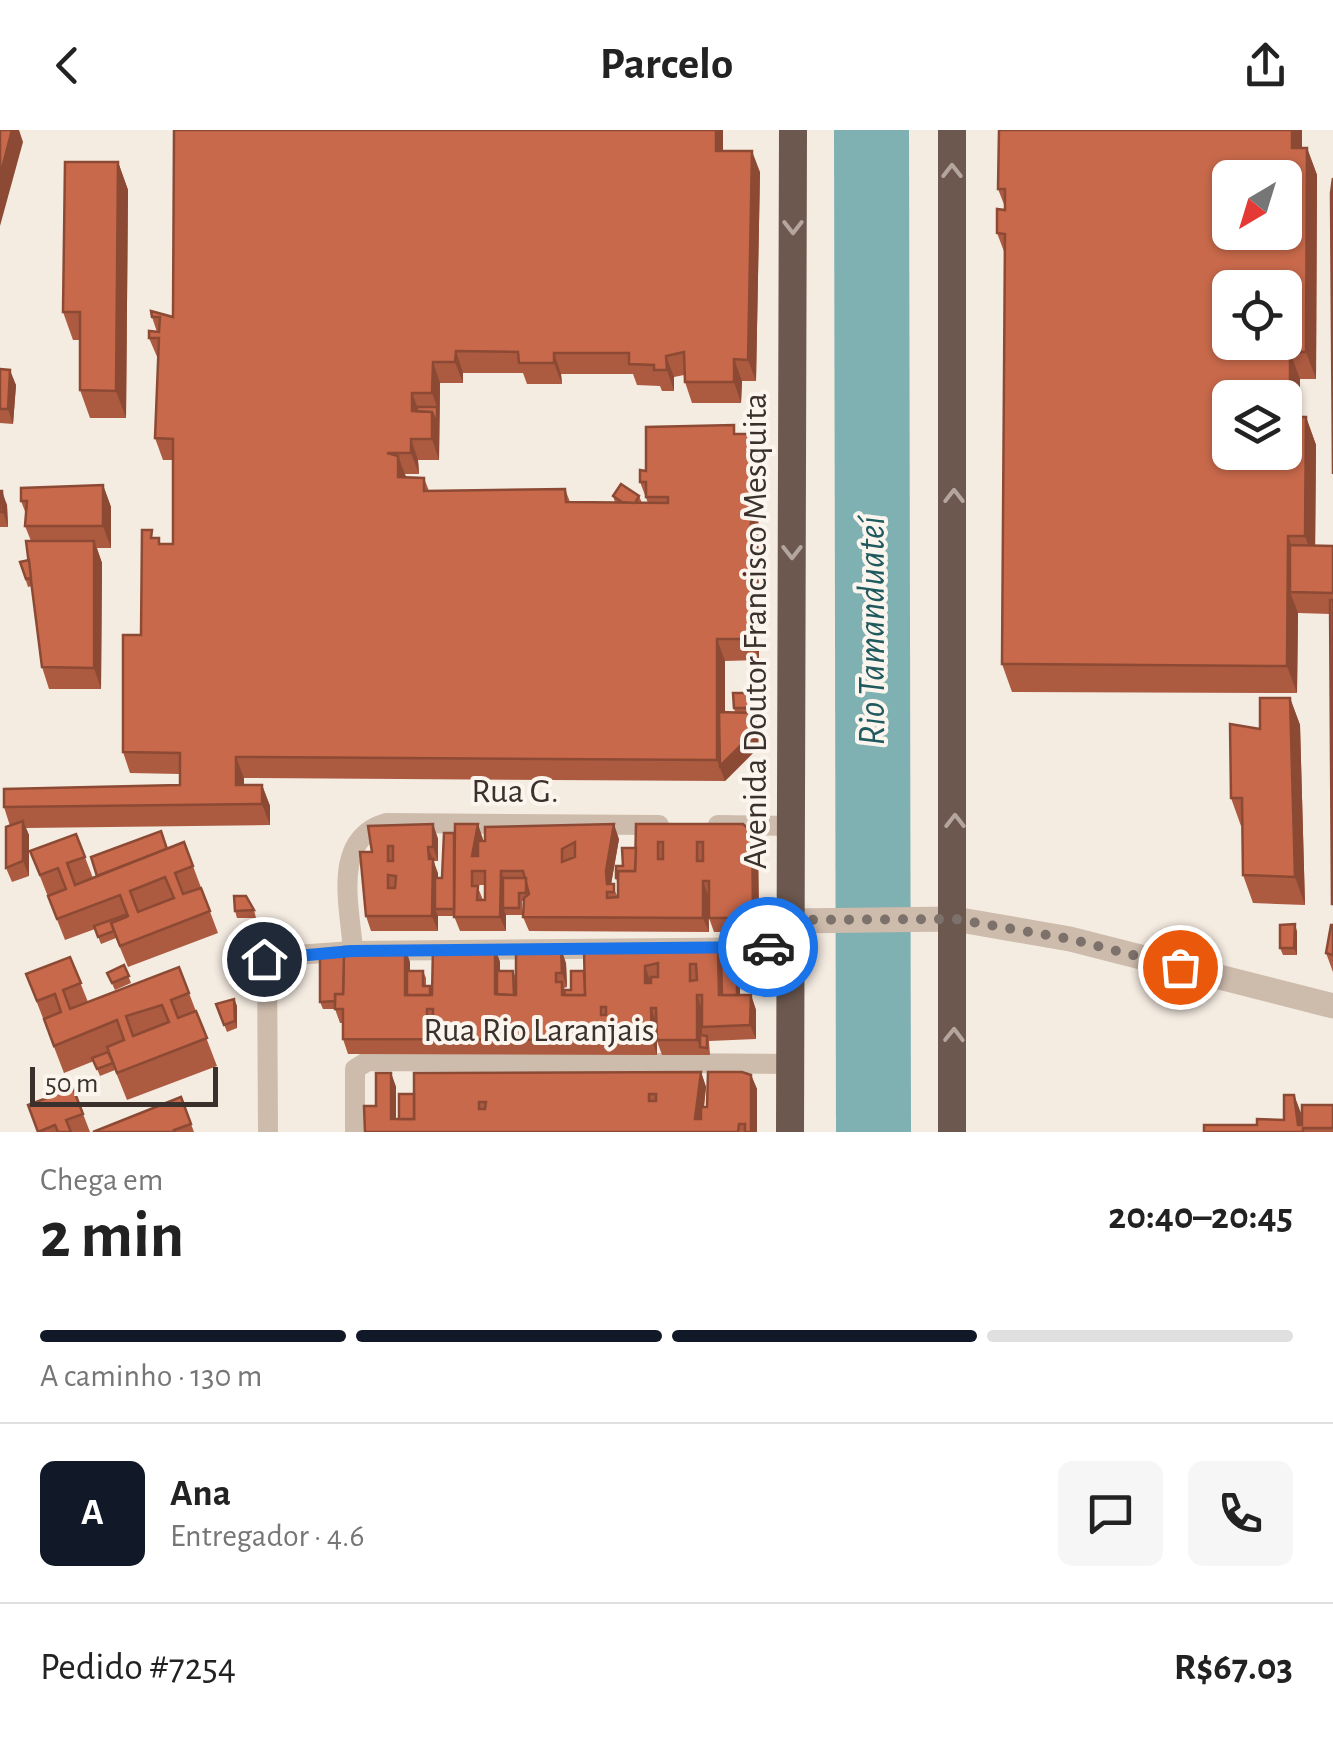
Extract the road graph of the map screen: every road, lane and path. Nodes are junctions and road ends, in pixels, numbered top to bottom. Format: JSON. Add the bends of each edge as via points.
{"nodes":[{"id":1,"x":793,"y":130,"type":"edge"},
{"id":2,"x":952,"y":130,"type":"edge"},
{"id":3,"x":792,"y":826,"type":"junction"},
{"id":4,"x":955,"y":919,"type":"junction"},
{"id":5,"x":792,"y":934,"type":"junction"},
{"id":6,"x":352,"y":951,"type":"junction"},
{"id":7,"x":1333,"y":1006,"type":"edge"},
{"id":8,"x":790,"y":1064,"type":"junction"},
{"id":9,"x":268,"y":1132,"type":"edge"},
{"id":10,"x":355,"y":1132,"type":"edge"},
{"id":11,"x":790,"y":1132,"type":"edge"},
{"id":12,"x":952,"y":1132,"type":"edge"}],
"edges":[{"from":1,"to":3,"type":"highway","name":"Avenida Doutor Francisco Mesquita","one_way":true},
{"from":4,"to":2,"type":"highway","one_way":true},
{"from":3,"to":5,"type":"highway","name":"Avenida Doutor Francisco Mesquita"},
{"from":3,"to":6,"type":"street","name":"Rua G.","via":[[386,823],[362,834],[350,854]]},
{"from":4,"to":5,"type":"street","via":[[820,920]]},
{"from":4,"to":7,"type":"street","via":[[1070,939]]},
{"from":12,"to":4,"type":"highway","one_way":true},
{"from":5,"to":6,"type":"street"},
{"from":5,"to":8,"type":"highway","name":"Avenida Doutor Francisco Mesquita"},
{"from":6,"to":9,"type":"street","via":[[264,960]]},
{"from":8,"to":10,"type":"street","name":"Rua Rio Laranjais","via":[[363,1062],[354,1074]]},
{"from":8,"to":11,"type":"highway","name":"Avenida Doutor Francisco Mesquita"}]}
